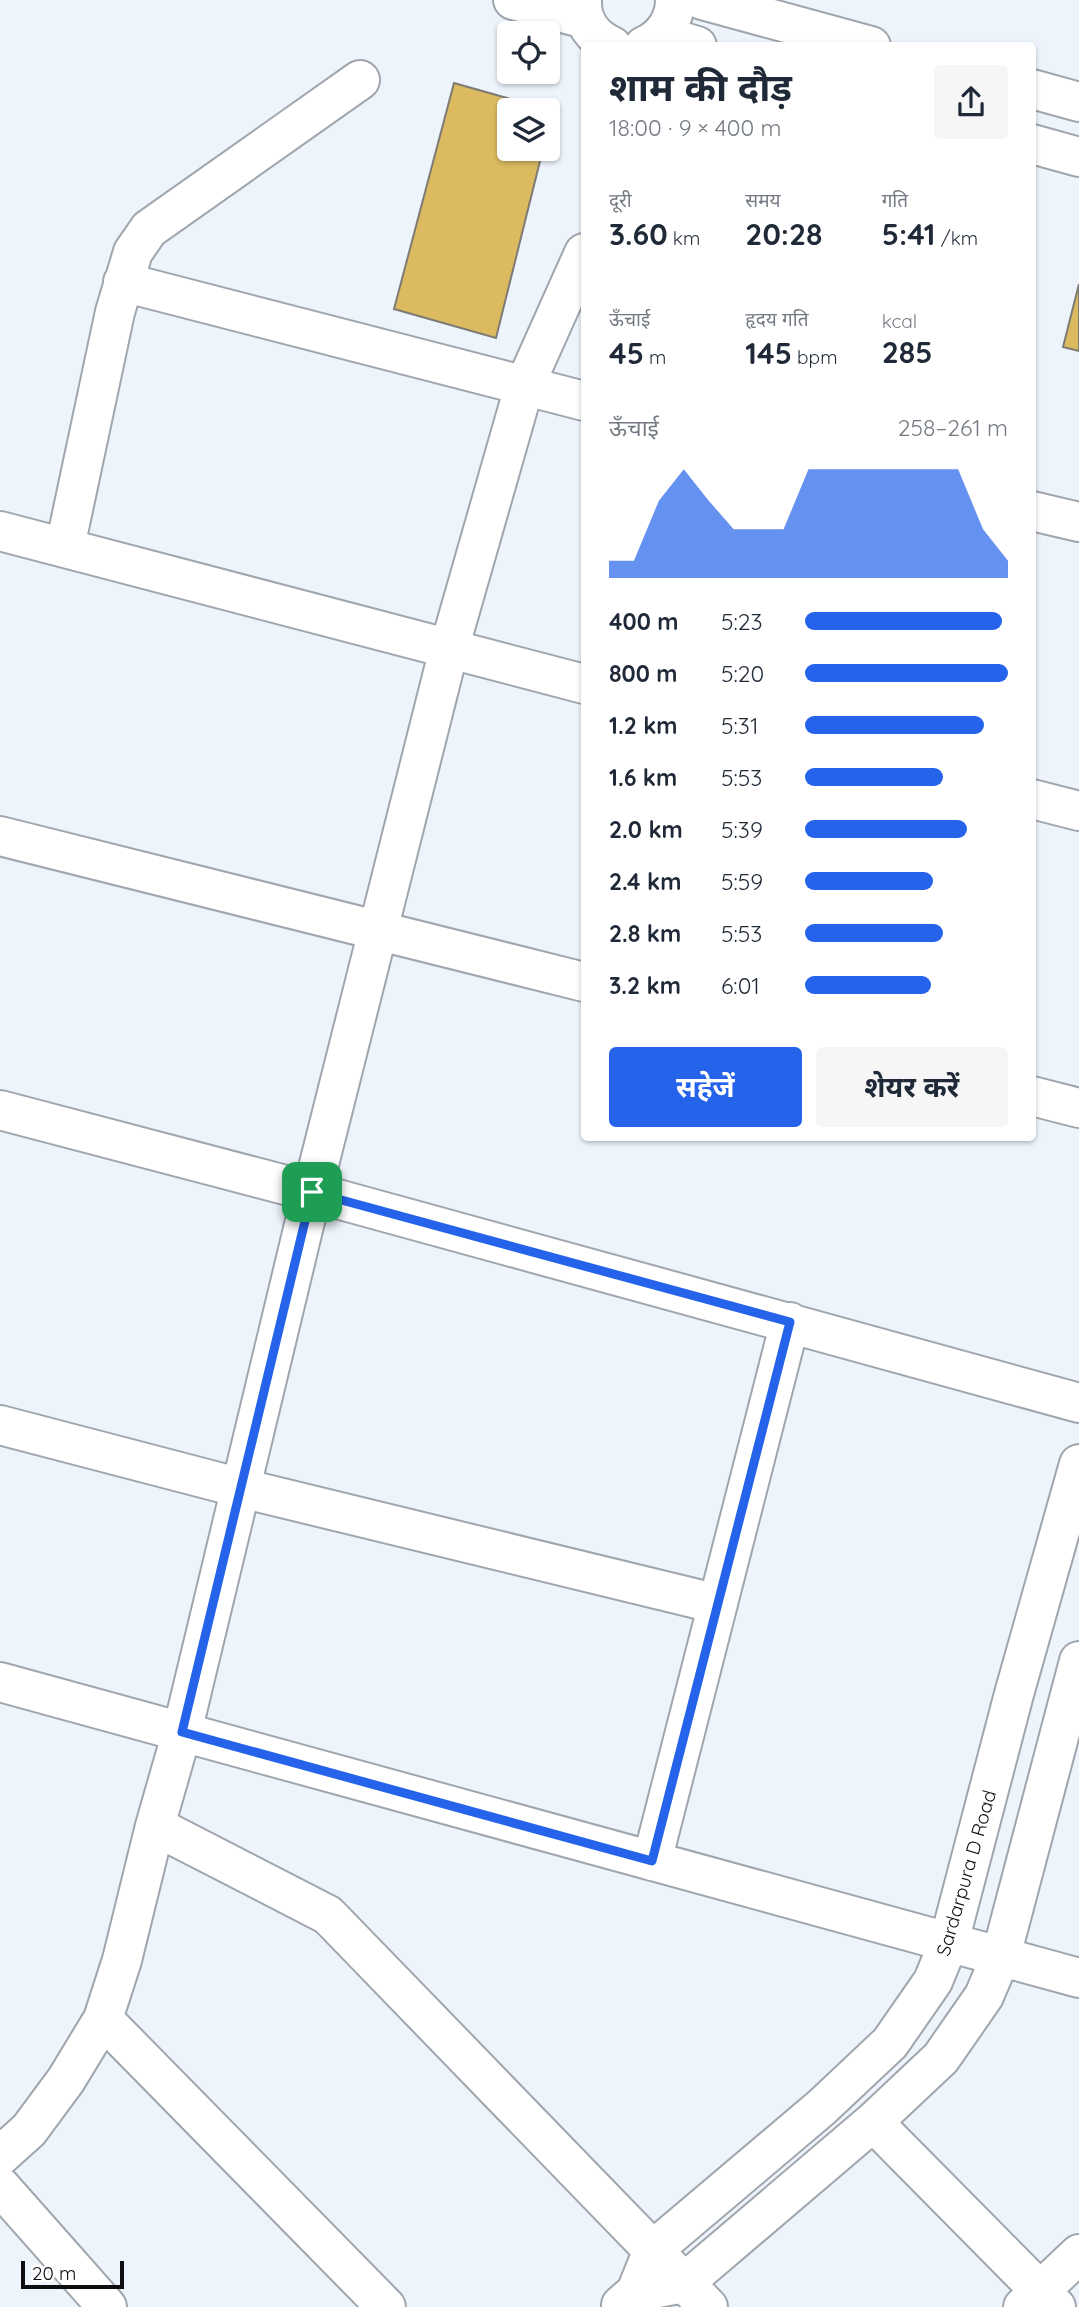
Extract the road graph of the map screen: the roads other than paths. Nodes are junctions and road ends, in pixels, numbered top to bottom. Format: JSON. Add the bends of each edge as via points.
{"nodes":[{"id":1,"x":513,"y":0,"type":"edge"},
{"id":2,"x":675,"y":0,"type":"edge"},
{"id":3,"x":702,"y":0,"type":"edge"},
{"id":4,"x":598,"y":31,"type":"edge"},
{"id":5,"x":667,"y":42,"type":"edge"},
{"id":6,"x":855,"y":42,"type":"edge"},
{"id":7,"x":360,"y":80,"type":"dead end"},
{"id":8,"x":1036,"y":90,"type":"edge"},
{"id":9,"x":1079,"y":102,"type":"edge"},
{"id":10,"x":1036,"y":145,"type":"edge"},
{"id":11,"x":1079,"y":157,"type":"edge"},
{"id":12,"x":581,"y":260,"type":"edge"},
{"id":13,"x":123,"y":282,"type":"junction"},
{"id":14,"x":524,"y":387,"type":"junction"},
{"id":15,"x":581,"y":400,"type":"edge"},
{"id":16,"x":1036,"y":512,"type":"edge"},
{"id":17,"x":1079,"y":522,"type":"edge"},
{"id":18,"x":0,"y":531,"type":"edge"},
{"id":19,"x":65,"y":547,"type":"junction"},
{"id":20,"x":449,"y":649,"type":"junction"},
{"id":21,"x":581,"y":683,"type":"edge"},
{"id":22,"x":1036,"y":800,"type":"edge"},
{"id":23,"x":1079,"y":811,"type":"edge"},
{"id":24,"x":0,"y":836,"type":"edge"},
{"id":25,"x":379,"y":929,"type":"junction"},
{"id":26,"x":581,"y":981,"type":"edge"},
{"id":27,"x":1036,"y":1097,"type":"edge"},
{"id":28,"x":1079,"y":1108,"type":"edge"},
{"id":29,"x":0,"y":1110,"type":"edge"},
{"id":30,"x":312,"y":1192,"type":"junction"},
{"id":31,"x":790,"y":1322,"type":"junction"},
{"id":32,"x":1079,"y":1403,"type":"edge"},
{"id":33,"x":0,"y":1425,"type":"edge"},
{"id":34,"x":1079,"y":1464,"type":"edge"},
{"id":35,"x":241,"y":1489,"type":"junction"},
{"id":36,"x":718,"y":1604,"type":"junction"},
{"id":37,"x":1079,"y":1661,"type":"edge"},
{"id":38,"x":0,"y":1682,"type":"edge"},
{"id":39,"x":1072,"y":1710,"type":"edge"},
{"id":40,"x":182,"y":1732,"type":"junction"},
{"id":41,"x":155,"y":1826,"type":"junction"},
{"id":42,"x":652,"y":1861,"type":"junction"},
{"id":43,"x":949,"y":1942,"type":"junction"},
{"id":44,"x":1001,"y":1956,"type":"junction"},
{"id":45,"x":1079,"y":1978,"type":"edge"},
{"id":46,"x":103,"y":2019,"type":"junction"},
{"id":47,"x":873,"y":2122,"type":"junction"},
{"id":48,"x":0,"y":2156,"type":"edge"},
{"id":49,"x":0,"y":2186,"type":"edge"},
{"id":50,"x":653,"y":2250,"type":"junction"},
{"id":51,"x":1079,"y":2254,"type":"edge"},
{"id":52,"x":696,"y":2295,"type":"edge"},
{"id":53,"x":627,"y":2300,"type":"edge"},
{"id":54,"x":1040,"y":2302,"type":"edge"},
{"id":55,"x":107,"y":2307,"type":"edge"},
{"id":56,"x":386,"y":2307,"type":"edge"}],
"edges":[{"from":1,"to":4,"type":"street"},
{"from":2,"to":5,"type":"street"},
{"from":3,"to":6,"type":"street"},
{"from":7,"to":13,"type":"street","via":[[149,229],[133,253]]},
{"from":8,"to":9,"type":"street"},
{"from":10,"to":11,"type":"street"},
{"from":12,"to":14,"type":"street"},
{"from":13,"to":14,"type":"street"},
{"from":13,"to":19,"type":"street"},
{"from":14,"to":15,"type":"street"},
{"from":14,"to":20,"type":"street"},
{"from":16,"to":17,"type":"street"},
{"from":18,"to":19,"type":"street"},
{"from":19,"to":20,"type":"street"},
{"from":20,"to":21,"type":"street"},
{"from":20,"to":25,"type":"street"},
{"from":22,"to":23,"type":"street"},
{"from":24,"to":25,"type":"street"},
{"from":25,"to":26,"type":"street"},
{"from":25,"to":30,"type":"street"},
{"from":27,"to":28,"type":"street"},
{"from":29,"to":30,"type":"street"},
{"from":30,"to":31,"type":"street"},
{"from":30,"to":35,"type":"street"},
{"from":31,"to":32,"type":"street"},
{"from":31,"to":36,"type":"street"},
{"from":33,"to":35,"type":"street"},
{"from":34,"to":43,"type":"street","name":"Sardarpura D Road"},
{"from":35,"to":36,"type":"street"},
{"from":35,"to":40,"type":"street"},
{"from":36,"to":42,"type":"street"},
{"from":37,"to":39,"type":"street","name":"Sardarpura D Road"},
{"from":38,"to":40,"type":"street"},
{"from":39,"to":44,"type":"street","name":"Sardarpura D Road"},
{"from":40,"to":41,"type":"street"},
{"from":40,"to":42,"type":"street"},
{"from":41,"to":46,"type":"street"},
{"from":41,"to":50,"type":"street","via":[[328,1915]]},
{"from":42,"to":43,"type":"street"},
{"from":43,"to":44,"type":"street"},
{"from":43,"to":50,"type":"street","name":"Sardarpura D Road","via":[[933,1981],[890,2043]]},
{"from":44,"to":45,"type":"street"},
{"from":44,"to":47,"type":"street","name":"Sardarpura D Road","via":[[984,1996],[941,2058]]},
{"from":46,"to":48,"type":"street","via":[[29,2130]]},
{"from":46,"to":56,"type":"street"},
{"from":47,"to":52,"type":"street","name":"Sardarpura D Road"},
{"from":47,"to":54,"type":"street"},
{"from":49,"to":55,"type":"street"},
{"from":50,"to":52,"type":"street"},
{"from":50,"to":53,"type":"street","name":"Sardarpura D Road"},
{"from":51,"to":54,"type":"street"},
{"from":52,"to":53,"type":"street","name":"Sardarpura D Road"}]}
